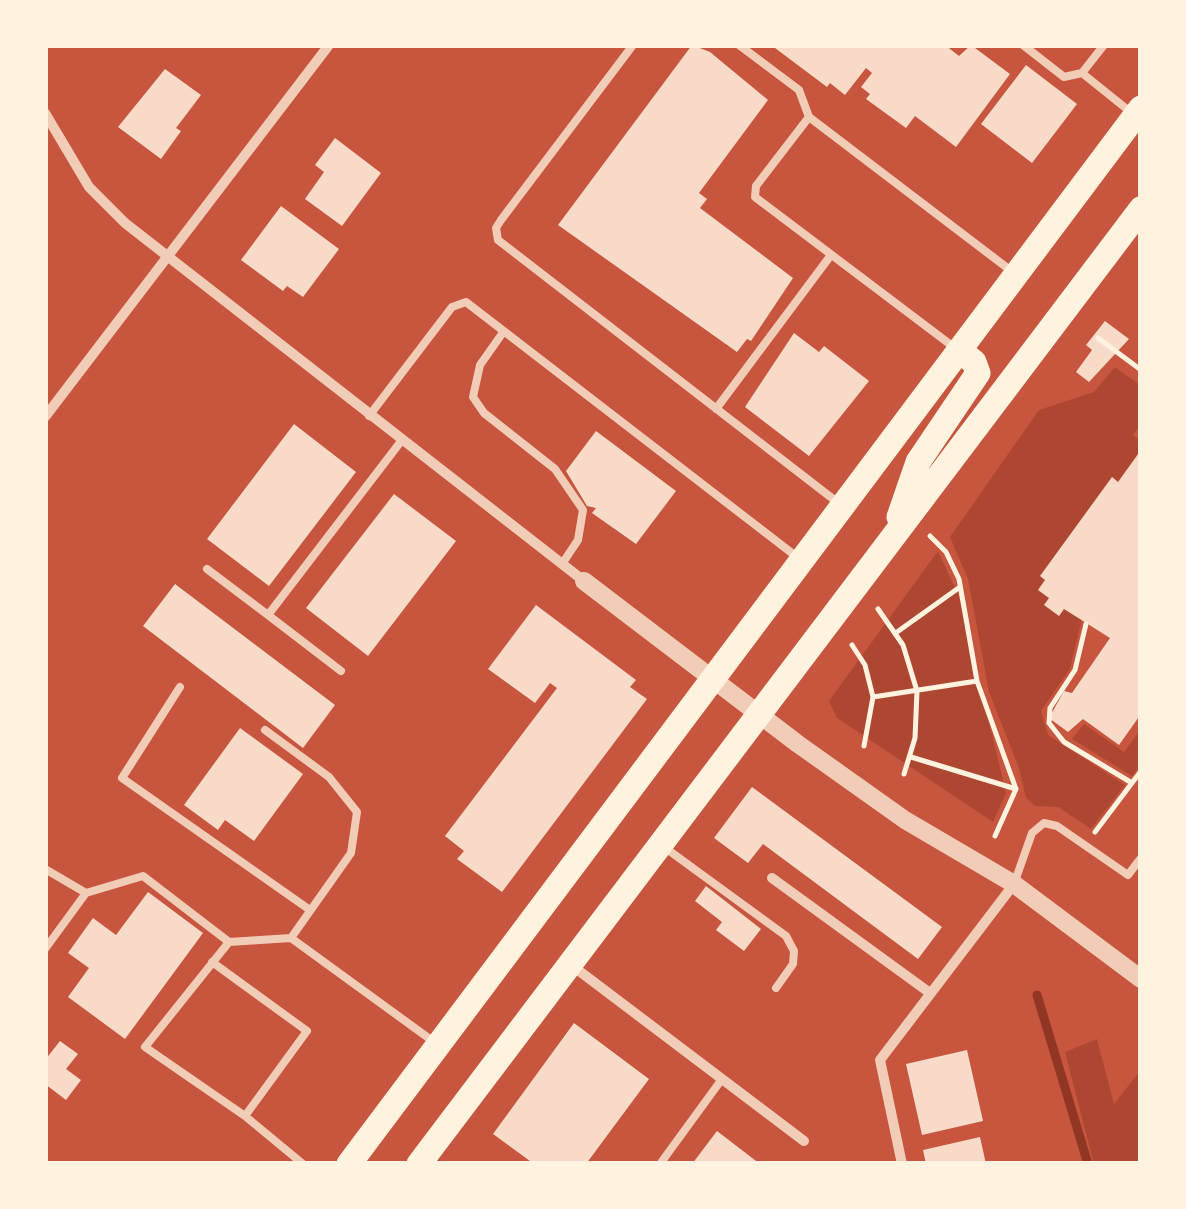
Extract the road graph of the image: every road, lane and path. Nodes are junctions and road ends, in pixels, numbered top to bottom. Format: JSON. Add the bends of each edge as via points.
{"nodes":[{"id":1,"x":328,"y":45,"type":"edge"},
{"id":2,"x":634,"y":45,"type":"edge"},
{"id":3,"x":739,"y":45,"type":"edge"},
{"id":4,"x":1024,"y":45,"type":"edge"},
{"id":5,"x":1104,"y":45,"type":"edge"},
{"id":6,"x":1082,"y":74,"type":"junction"},
{"id":7,"x":1138,"y":112,"type":"edge"},
{"id":8,"x":45,"y":113,"type":"edge"},
{"id":9,"x":808,"y":117,"type":"junction"},
{"id":10,"x":1141,"y":208,"type":"edge"},
{"id":11,"x":831,"y":255,"type":"junction"},
{"id":12,"x":168,"y":257,"type":"junction"},
{"id":13,"x":1016,"y":274,"type":"junction"},
{"id":14,"x":504,"y":331,"type":"junction"},
{"id":15,"x":1098,"y":338,"type":"dead end"},
{"id":16,"x":958,"y":350,"type":"junction"},
{"id":17,"x":1141,"y":370,"type":"edge"},
{"id":18,"x":716,"y":410,"type":"junction"},
{"id":19,"x":45,"y":416,"type":"edge"},
{"id":20,"x":369,"y":416,"type":"junction"},
{"id":21,"x":402,"y":440,"type":"junction"},
{"id":22,"x":842,"y":506,"type":"junction"},
{"id":23,"x":895,"y":532,"type":"junction"},
{"id":24,"x":930,"y":536,"type":"dead end"},
{"id":25,"x":801,"y":560,"type":"junction"},
{"id":26,"x":562,"y":564,"type":"junction"},
{"id":27,"x":206,"y":568,"type":"dead end"},
{"id":28,"x":584,"y":580,"type":"joint"},
{"id":29,"x":960,"y":587,"type":"junction"},
{"id":30,"x":878,"y":609,"type":"dead end"},
{"id":31,"x":268,"y":615,"type":"junction"},
{"id":32,"x":1086,"y":624,"type":"dead end"},
{"id":33,"x":896,"y":633,"type":"junction"},
{"id":34,"x":852,"y":645,"type":"dead end"},
{"id":35,"x":341,"y":671,"type":"dead end"},
{"id":36,"x":711,"y":679,"type":"junction"},
{"id":37,"x":977,"y":681,"type":"junction"},
{"id":38,"x":180,"y":686,"type":"dead end"},
{"id":39,"x":917,"y":691,"type":"junction"},
{"id":40,"x":873,"y":697,"type":"junction"},
{"id":41,"x":758,"y":715,"type":"junction"},
{"id":42,"x":265,"y":730,"type":"dead end"},
{"id":43,"x":864,"y":746,"type":"dead end"},
{"id":44,"x":911,"y":757,"type":"junction"},
{"id":45,"x":1141,"y":771,"type":"edge"},
{"id":46,"x":904,"y":774,"type":"dead end"},
{"id":47,"x":1132,"y":783,"type":"junction"},
{"id":48,"x":1016,"y":789,"type":"junction"},
{"id":49,"x":1095,"y":832,"type":"dead end"},
{"id":50,"x":995,"y":836,"type":"dead end"},
{"id":51,"x":661,"y":844,"type":"junction"},
{"id":52,"x":1141,"y":858,"type":"edge"},
{"id":53,"x":45,"y":869,"type":"edge"},
{"id":54,"x":772,"y":878,"type":"dead end"},
{"id":55,"x":1014,"y":884,"type":"junction"},
{"id":56,"x":86,"y":892,"type":"junction"},
{"id":57,"x":310,"y":910,"type":"junction"},
{"id":58,"x":291,"y":938,"type":"junction"},
{"id":59,"x":229,"y":942,"type":"junction"},
{"id":60,"x":45,"y":950,"type":"edge"},
{"id":61,"x":212,"y":962,"type":"junction"},
{"id":62,"x":570,"y":964,"type":"junction"},
{"id":63,"x":1141,"y":979,"type":"edge"},
{"id":64,"x":776,"y":988,"type":"dead end"},
{"id":65,"x":930,"y":994,"type":"junction"},
{"id":66,"x":438,"y":1045,"type":"junction"},
{"id":67,"x":722,"y":1079,"type":"junction"},
{"id":68,"x":245,"y":1116,"type":"junction"},
{"id":69,"x":804,"y":1140,"type":"dead end"},
{"id":70,"x":303,"y":1164,"type":"edge"},
{"id":71,"x":348,"y":1164,"type":"edge"},
{"id":72,"x":419,"y":1164,"type":"edge"},
{"id":73,"x":660,"y":1164,"type":"edge"},
{"id":74,"x":902,"y":1164,"type":"edge"}],
"edges":[{"from":1,"to":12,"type":"street"},
{"from":2,"to":18,"type":"lane","via":[[496,234]]},
{"from":3,"to":9,"type":"lane","via":[[799,90]]},
{"from":4,"to":6,"type":"lane","via":[[1064,77]]},
{"from":5,"to":6,"type":"lane"},
{"from":6,"to":7,"type":"lane"},
{"from":7,"to":13,"type":"main road"},
{"from":8,"to":12,"type":"street","via":[[89,186]]},
{"from":9,"to":11,"type":"lane","via":[[754,193]]},
{"from":9,"to":13,"type":"lane"},
{"from":10,"to":23,"type":"main road"},
{"from":11,"to":16,"type":"lane"},
{"from":11,"to":18,"type":"lane"},
{"from":12,"to":19,"type":"street"},
{"from":12,"to":20,"type":"street"},
{"from":13,"to":16,"type":"main road"},
{"from":14,"to":20,"type":"lane","via":[[466,302],[457,303]]},
{"from":14,"to":25,"type":"lane"},
{"from":14,"to":26,"type":"lane","via":[[480,365],[473,396],[484,413],[555,470],[578,501],[584,520]]},
{"from":15,"to":17,"type":"path"},
{"from":16,"to":22,"type":"main road"},
{"from":16,"to":23,"type":"main road","via":[[978,373],[918,462]]},
{"from":18,"to":22,"type":"lane"},
{"from":20,"to":21,"type":"street"},
{"from":21,"to":26,"type":"street"},
{"from":21,"to":31,"type":"lane"},
{"from":22,"to":25,"type":"main road"},
{"from":23,"to":41,"type":"main road"},
{"from":24,"to":29,"type":"path","via":[[946,552]]},
{"from":25,"to":36,"type":"main road"},
{"from":26,"to":28,"type":"street"},
{"from":27,"to":31,"type":"lane"},
{"from":28,"to":36,"type":"street"},
{"from":29,"to":33,"type":"path"},
{"from":29,"to":37,"type":"path"},
{"from":30,"to":33,"type":"path"},
{"from":31,"to":35,"type":"lane"},
{"from":32,"to":47,"type":"path","via":[[1075,670],[1050,708],[1049,722],[1084,757]]},
{"from":33,"to":39,"type":"path"},
{"from":34,"to":40,"type":"path"},
{"from":36,"to":41,"type":"street"},
{"from":36,"to":66,"type":"main road"},
{"from":37,"to":39,"type":"path"},
{"from":37,"to":48,"type":"path"},
{"from":38,"to":57,"type":"lane","via":[[122,778]]},
{"from":39,"to":40,"type":"path"},
{"from":39,"to":44,"type":"path"},
{"from":40,"to":43,"type":"path"},
{"from":41,"to":51,"type":"main road"},
{"from":41,"to":55,"type":"street","via":[[905,820]]},
{"from":42,"to":57,"type":"lane","via":[[329,777],[356,812],[351,853]]},
{"from":44,"to":46,"type":"path"},
{"from":44,"to":48,"type":"path"},
{"from":45,"to":47,"type":"path"},
{"from":47,"to":49,"type":"path"},
{"from":48,"to":50,"type":"path"},
{"from":51,"to":62,"type":"main road"},
{"from":51,"to":64,"type":"lane","via":[[786,936],[793,964]]},
{"from":52,"to":55,"type":"lane","via":[[1128,875],[1044,823],[1032,833]]},
{"from":53,"to":56,"type":"lane"},
{"from":54,"to":65,"type":"street"},
{"from":55,"to":63,"type":"street"},
{"from":55,"to":65,"type":"street"},
{"from":56,"to":59,"type":"lane","via":[[142,876]]},
{"from":56,"to":60,"type":"lane"},
{"from":57,"to":58,"type":"lane"},
{"from":58,"to":59,"type":"lane"},
{"from":58,"to":66,"type":"lane"},
{"from":59,"to":61,"type":"lane"},
{"from":61,"to":68,"type":"lane","via":[[307,1031]]},
{"from":61,"to":68,"type":"lane","via":[[145,1047]]},
{"from":62,"to":67,"type":"street"},
{"from":62,"to":72,"type":"main road"},
{"from":65,"to":74,"type":"street","via":[[880,1060]]},
{"from":66,"to":71,"type":"main road"},
{"from":67,"to":69,"type":"street"},
{"from":67,"to":73,"type":"lane"},
{"from":68,"to":70,"type":"lane"}]}
